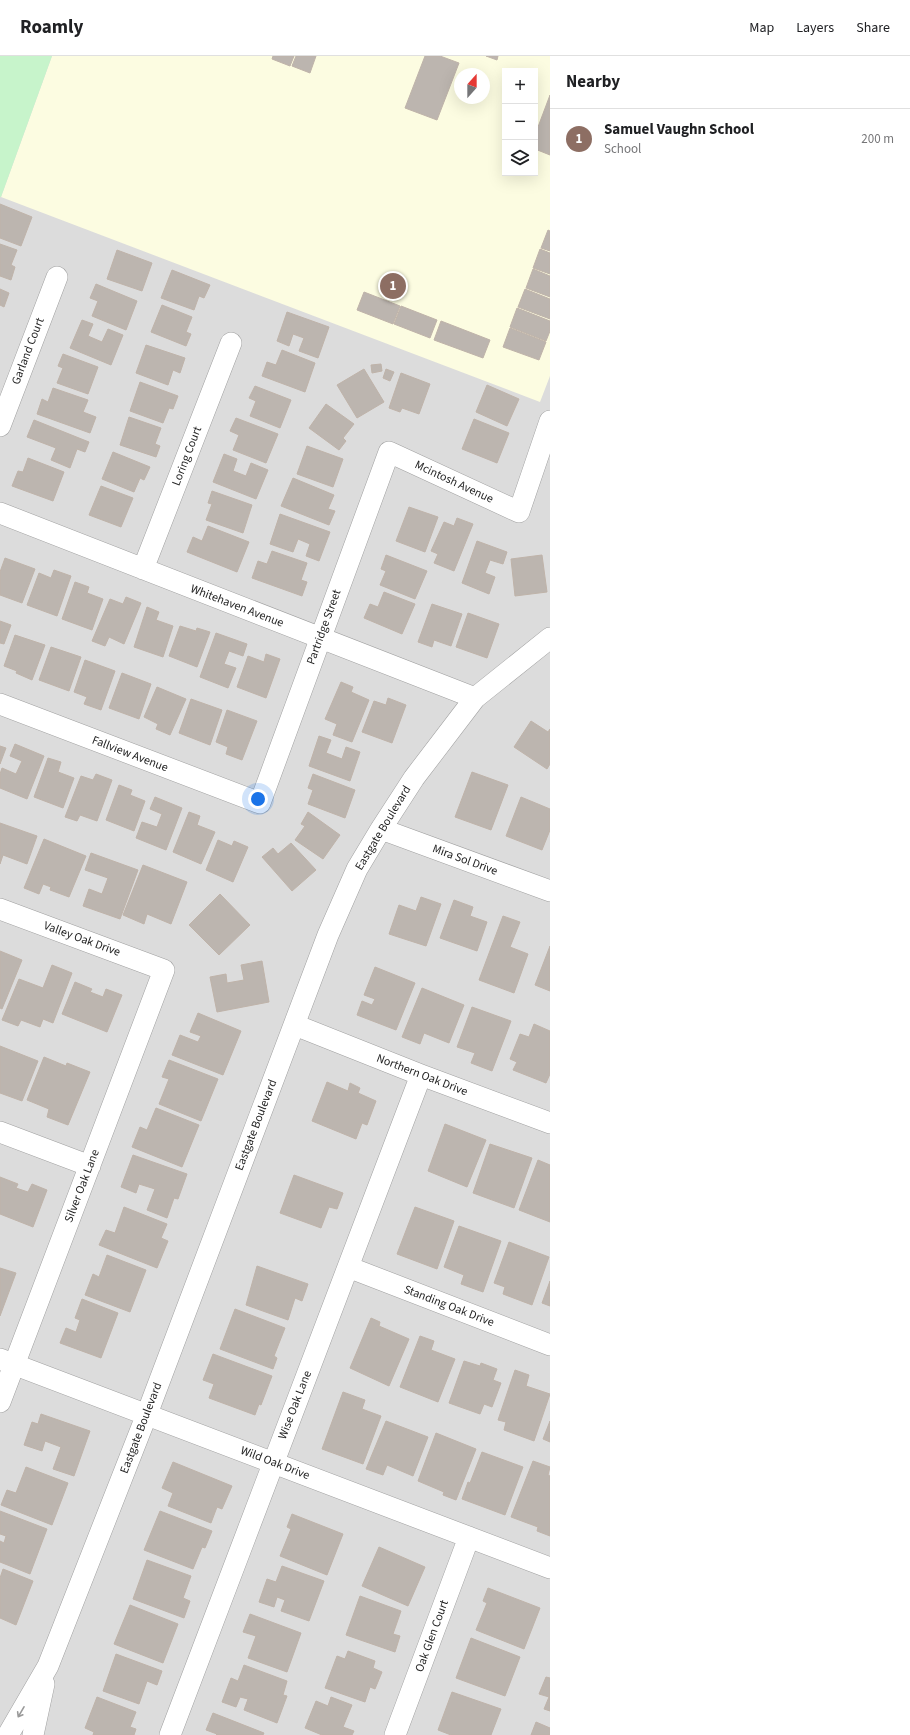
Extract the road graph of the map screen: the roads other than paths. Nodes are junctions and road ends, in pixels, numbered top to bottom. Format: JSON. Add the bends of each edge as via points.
{"nodes":[{"id":1,"x":57,"y":277,"type":"dead end"},
{"id":2,"x":231,"y":343,"type":"dead end"},
{"id":3,"x":0,"y":426,"type":"edge"},
{"id":4,"x":548,"y":430,"type":"edge"},
{"id":5,"x":389,"y":452,"type":"joint"},
{"id":6,"x":0,"y":513,"type":"edge"},
{"id":7,"x":143,"y":569,"type":"junction"},
{"id":8,"x":320,"y":638,"type":"junction"},
{"id":9,"x":550,"y":638,"type":"edge"},
{"id":10,"x":475,"y":698,"type":"junction"},
{"id":11,"x":0,"y":704,"type":"edge"},
{"id":12,"x":260,"y":803,"type":"joint"},
{"id":13,"x":381,"y":829,"type":"junction"},
{"id":14,"x":550,"y":890,"type":"edge"},
{"id":15,"x":0,"y":909,"type":"edge"},
{"id":16,"x":164,"y":970,"type":"joint"},
{"id":17,"x":295,"y":1025,"type":"junction"},
{"id":18,"x":421,"y":1075,"type":"junction"},
{"id":19,"x":550,"y":1123,"type":"edge"},
{"id":20,"x":0,"y":1132,"type":"edge"},
{"id":21,"x":90,"y":1166,"type":"junction"},
{"id":22,"x":348,"y":1267,"type":"junction"},
{"id":23,"x":550,"y":1345,"type":"edge"},
{"id":24,"x":7,"y":1362,"type":"edge"},
{"id":25,"x":0,"y":1402,"type":"edge"},
{"id":26,"x":147,"y":1414,"type":"junction"},
{"id":27,"x":274,"y":1463,"type":"junction"},
{"id":28,"x":469,"y":1537,"type":"junction"},
{"id":29,"x":550,"y":1568,"type":"edge"},
{"id":30,"x":48,"y":1666,"type":"junction"},
{"id":31,"x":8,"y":1735,"type":"edge"},
{"id":32,"x":33,"y":1735,"type":"edge"},
{"id":33,"x":170,"y":1735,"type":"edge"},
{"id":34,"x":395,"y":1735,"type":"edge"}],
"edges":[{"from":1,"to":3,"type":"street","name":"Garland Court"},
{"from":2,"to":7,"type":"street","name":"Loring Court"},
{"from":4,"to":5,"type":"street","name":"Mcintosh Avenue","via":[[519,512]]},
{"from":5,"to":8,"type":"street","name":"Partridge Street"},
{"from":6,"to":7,"type":"street","name":"Whitehaven Avenue"},
{"from":7,"to":8,"type":"street","name":"Whitehaven Avenue"},
{"from":8,"to":10,"type":"street","name":"Whitehaven Avenue"},
{"from":8,"to":12,"type":"street","name":"Partridge Street"},
{"from":9,"to":10,"type":"street","name":"Eastgate Boulevard"},
{"from":10,"to":13,"type":"street","name":"Eastgate Boulevard","via":[[414,778]]},
{"from":11,"to":12,"type":"street","name":"Fallview Avenue"},
{"from":13,"to":14,"type":"street","name":"Mira Sol Drive"},
{"from":13,"to":17,"type":"street","name":"Eastgate Boulevard","via":[[339,909]]},
{"from":15,"to":16,"type":"street","name":"Valley Oak Drive"},
{"from":16,"to":21,"type":"street","name":"Silver Oak Lane"},
{"from":17,"to":18,"type":"street","name":"Northern Oak Drive"},
{"from":17,"to":26,"type":"street","name":"Eastgate Boulevard"},
{"from":18,"to":19,"type":"street","name":"Northern Oak Drive"},
{"from":18,"to":22,"type":"street","name":"Wise Oak Lane"},
{"from":20,"to":21,"type":"street"},
{"from":21,"to":24,"type":"street","name":"Silver Oak Lane"},
{"from":22,"to":23,"type":"street","name":"Standing Oak Drive"},
{"from":22,"to":27,"type":"street","name":"Wise Oak Lane"},
{"from":24,"to":25,"type":"street","name":"Silver Oak Lane"},
{"from":24,"to":26,"type":"street","name":"Wild Oak Drive"},
{"from":26,"to":27,"type":"street","name":"Wild Oak Drive"},
{"from":26,"to":30,"type":"street","name":"Eastgate Boulevard"},
{"from":27,"to":28,"type":"street","name":"Wild Oak Drive"},
{"from":27,"to":33,"type":"street","name":"Wise Oak Lane"},
{"from":28,"to":29,"type":"street","name":"Wild Oak Drive"},
{"from":28,"to":34,"type":"street","name":"Oak Glen Court"},
{"from":30,"to":31,"type":"street","name":"Eastgate Boulevard","one_way":true},
{"from":30,"to":32,"type":"street","name":"Eastgate Boulevard"}]}
